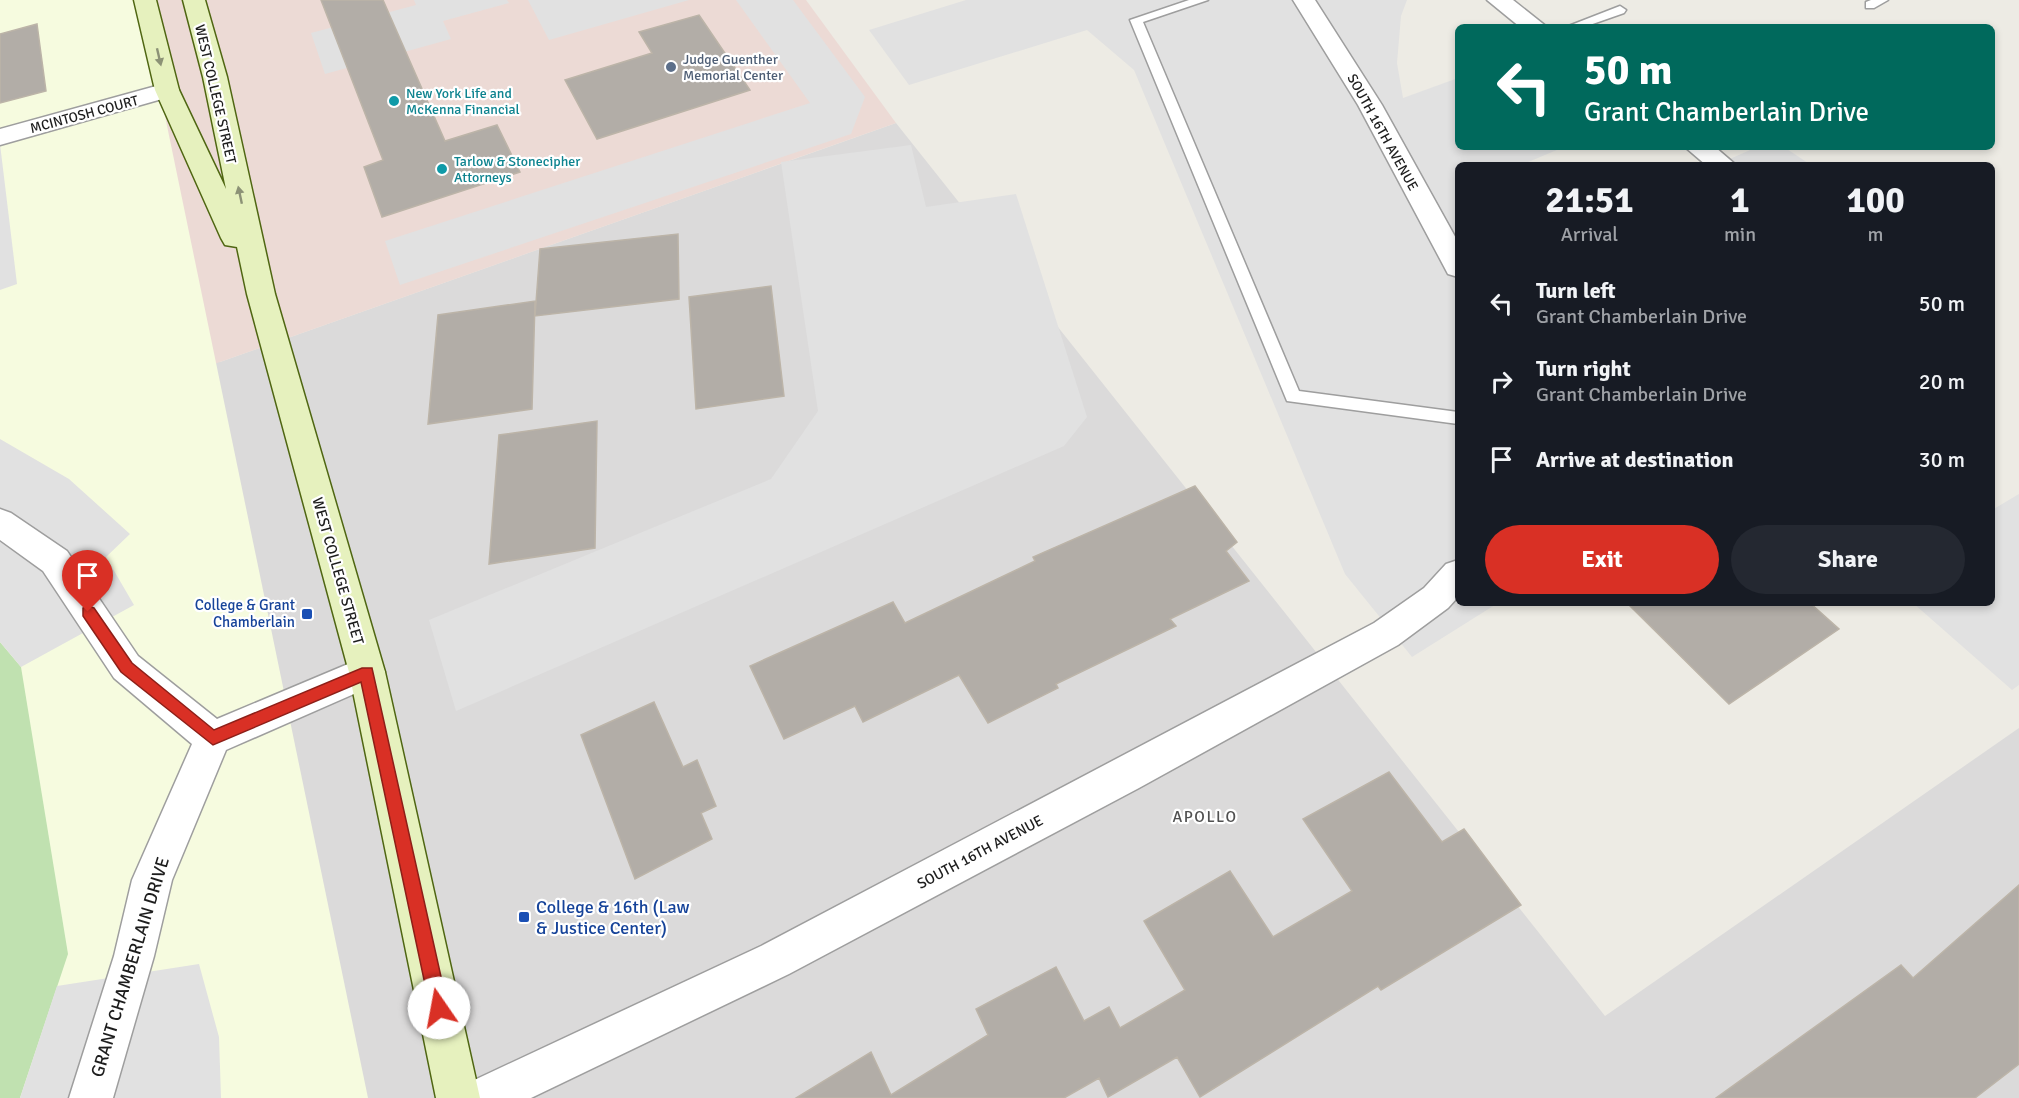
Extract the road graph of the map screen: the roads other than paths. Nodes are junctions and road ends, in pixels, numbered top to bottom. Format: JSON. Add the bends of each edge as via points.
{"nodes":[{"id":1,"x":146,"y":0,"type":"edge"},
{"id":2,"x":194,"y":0,"type":"edge"},
{"id":3,"x":1202,"y":0,"type":"edge"},
{"id":4,"x":1304,"y":0,"type":"edge"},
{"id":5,"x":1498,"y":0,"type":"edge"},
{"id":6,"x":1620,"y":9,"type":"dead end"},
{"id":7,"x":1531,"y":24,"type":"edge"},
{"id":8,"x":1580,"y":24,"type":"edge"},
{"id":9,"x":167,"y":90,"type":"junction"},
{"id":10,"x":0,"y":137,"type":"edge"},
{"id":11,"x":1702,"y":150,"type":"edge"},
{"id":12,"x":1719,"y":162,"type":"edge"},
{"id":13,"x":1455,"y":261,"type":"edge"},
{"id":14,"x":261,"y":294,"type":"junction"},
{"id":15,"x":1455,"y":418,"type":"edge"},
{"id":16,"x":0,"y":522,"type":"edge"},
{"id":17,"x":1455,"y":577,"type":"edge"},
{"id":18,"x":367,"y":672,"type":"junction"},
{"id":19,"x":213,"y":738,"type":"junction"},
{"id":20,"x":91,"y":1098,"type":"edge"},
{"id":21,"x":458,"y":1098,"type":"edge"},
{"id":22,"x":483,"y":1098,"type":"edge"}],
"edges":[{"from":1,"to":9,"type":"main road","name":"WEST COLLEGE STREET","one_way":true},
{"from":14,"to":2,"type":"main road","name":"WEST COLLEGE STREET","one_way":true},
{"from":3,"to":15,"type":"lane","via":[[1136,20],[1293,397]]},
{"from":4,"to":13,"type":"street","name":"SOUTH 16TH AVENUE","via":[[1370,105]]},
{"from":5,"to":7,"type":"street"},
{"from":6,"to":8,"type":"lane"},
{"from":9,"to":10,"type":"street","name":"MCINTOSH COURT"},
{"from":9,"to":14,"type":"main road","name":"WEST COLLEGE STREET"},
{"from":11,"to":12,"type":"street"},
{"from":14,"to":18,"type":"main road","name":"WEST COLLEGE STREET"},
{"from":16,"to":19,"type":"street","via":[[55,561],[126,667]]},
{"from":17,"to":22,"type":"street","name":"SOUTH 16TH AVENUE","via":[[1436,598],[1386,634],[1136,769],[775,960]]},
{"from":18,"to":19,"type":"street"},
{"from":18,"to":21,"type":"main road","name":"WEST COLLEGE STREET"},
{"from":19,"to":20,"type":"street","name":"GRANT CHAMBERLAIN DRIVE","via":[[152,880],[134,956]]}]}
